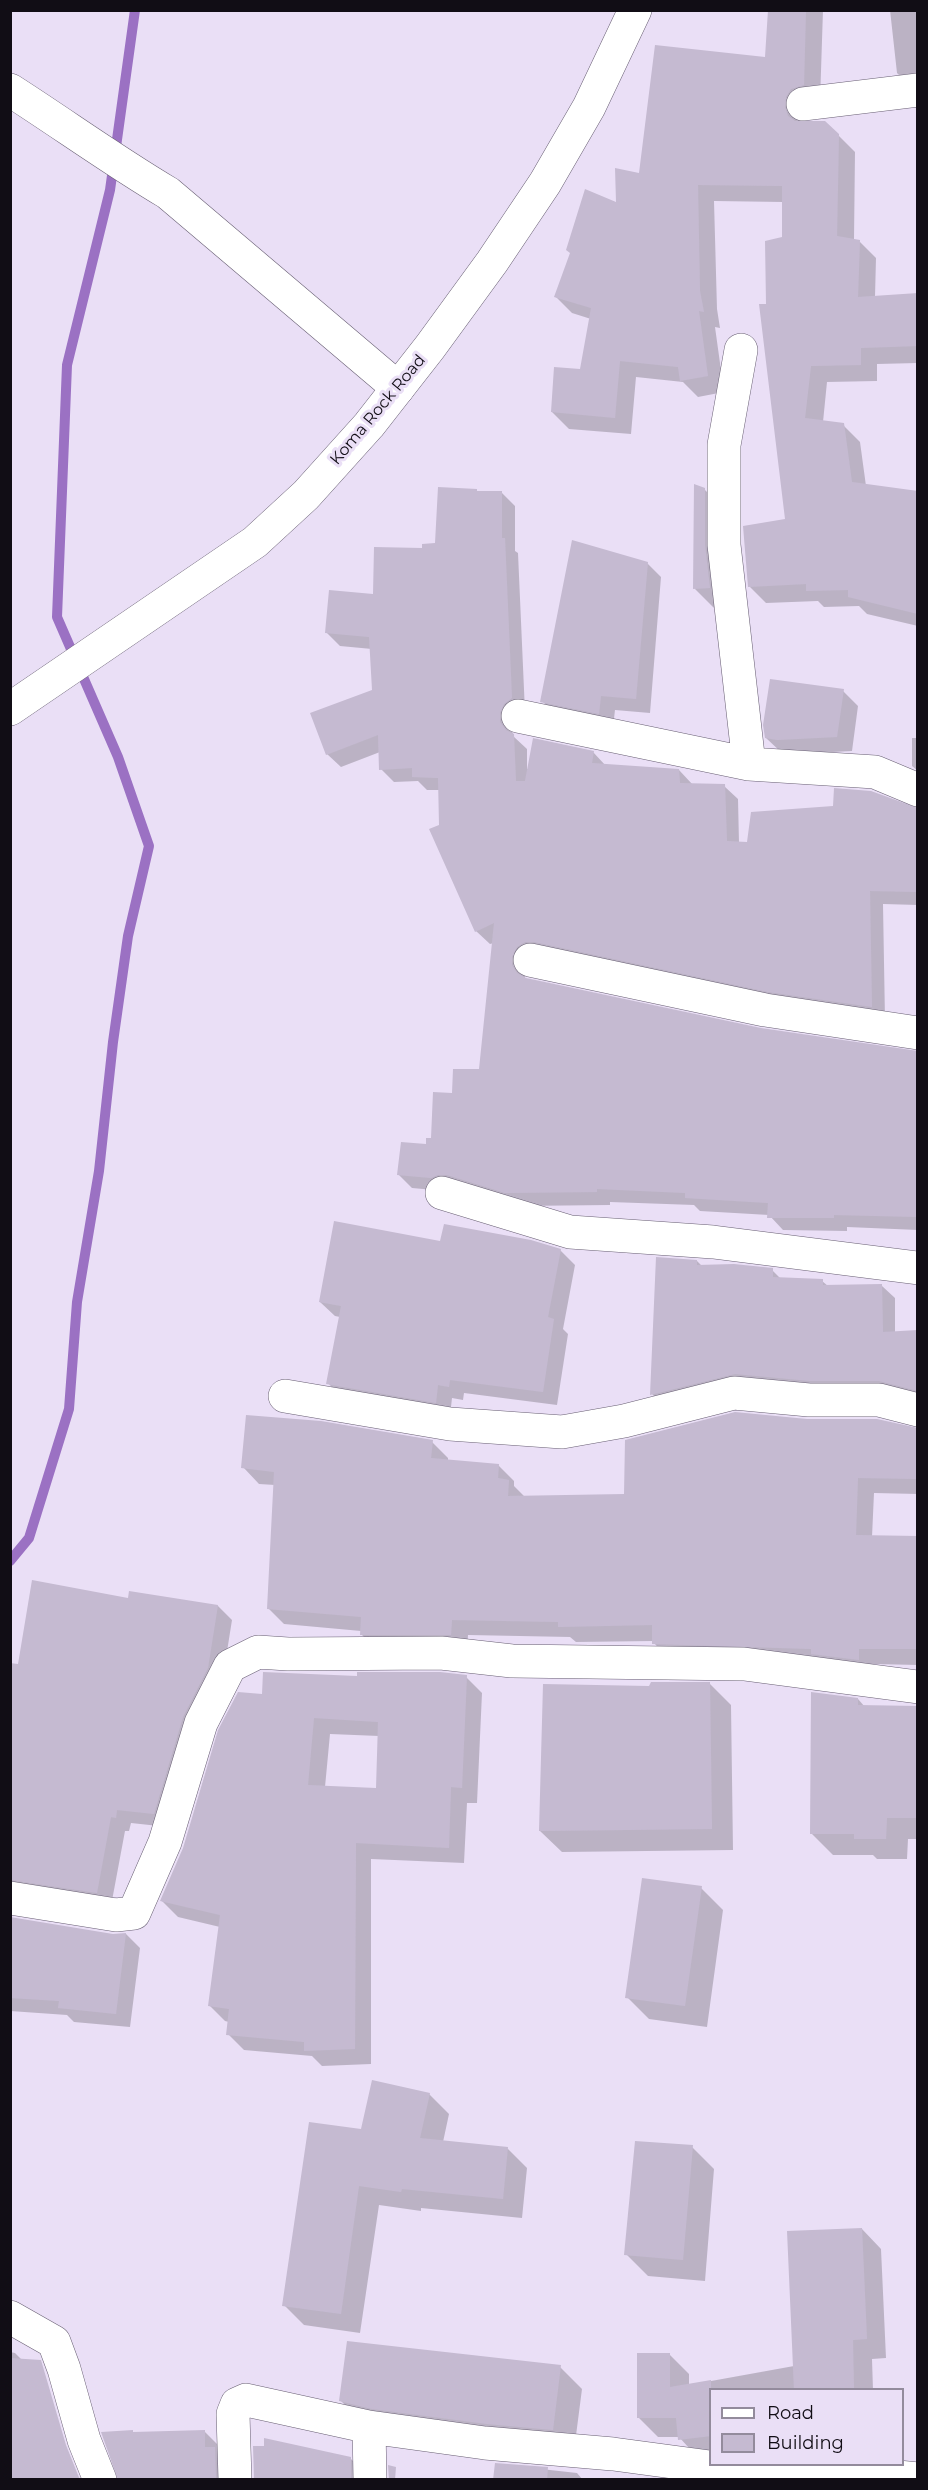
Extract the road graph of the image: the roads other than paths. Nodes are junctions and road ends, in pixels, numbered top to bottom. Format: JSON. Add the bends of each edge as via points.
{"nodes":[{"id":1,"x":635,"y":10,"type":"edge"},
{"id":2,"x":10,"y":90,"type":"edge"},
{"id":3,"x":918,"y":90,"type":"edge"},
{"id":4,"x":803,"y":104,"type":"dead end"},
{"id":5,"x":741,"y":350,"type":"dead end"},
{"id":6,"x":399,"y":388,"type":"junction"},
{"id":7,"x":10,"y":709,"type":"edge"},
{"id":8,"x":518,"y":716,"type":"dead end"},
{"id":9,"x":749,"y":764,"type":"junction"},
{"id":10,"x":918,"y":789,"type":"edge"},
{"id":11,"x":530,"y":960,"type":"dead end"},
{"id":12,"x":918,"y":1033,"type":"edge"},
{"id":13,"x":442,"y":1193,"type":"dead end"},
{"id":14,"x":918,"y":1268,"type":"edge"},
{"id":15,"x":285,"y":1396,"type":"dead end"},
{"id":16,"x":918,"y":1410,"type":"edge"},
{"id":17,"x":918,"y":1687,"type":"edge"},
{"id":18,"x":10,"y":1898,"type":"edge"},
{"id":19,"x":10,"y":2318,"type":"edge"},
{"id":20,"x":369,"y":2427,"type":"junction"},
{"id":21,"x":611,"y":2467,"type":"edge"},
{"id":22,"x":857,"y":2476,"type":"edge"},
{"id":23,"x":918,"y":2479,"type":"edge"},
{"id":24,"x":100,"y":2480,"type":"edge"},
{"id":25,"x":235,"y":2480,"type":"edge"},
{"id":26,"x":370,"y":2480,"type":"edge"}],
"edges":[{"from":1,"to":6,"type":"street","name":"Koma Rock Road","via":[[589,107],[545,183]]},
{"from":2,"to":6,"type":"street","via":[[168,193]]},
{"from":3,"to":4,"type":"street"},
{"from":5,"to":9,"type":"street","via":[[724,445],[724,544]]},
{"from":6,"to":7,"type":"street","name":"Koma Rock Road","via":[[314,486],[255,542]]},
{"from":8,"to":9,"type":"street"},
{"from":9,"to":10,"type":"street","via":[[875,772]]},
{"from":11,"to":12,"type":"street","via":[[765,1010]]},
{"from":13,"to":14,"type":"street","via":[[570,1232],[713,1242]]},
{"from":15,"to":16,"type":"street","via":[[450,1424],[562,1432],[734,1393],[808,1400],[879,1400]]},
{"from":17,"to":18,"type":"street","via":[[744,1664],[512,1661],[441,1653],[258,1652],[230,1666],[201,1724],[165,1842],[134,1912],[116,1915]]},
{"from":19,"to":24,"type":"street","via":[[54,2342]]},
{"from":20,"to":21,"type":"street","via":[[485,2443]]},
{"from":20,"to":25,"type":"street","via":[[256,2400],[239,2402],[233,2414]]},
{"from":20,"to":26,"type":"street"},
{"from":21,"to":22,"type":"street"},
{"from":22,"to":23,"type":"street"}]}
